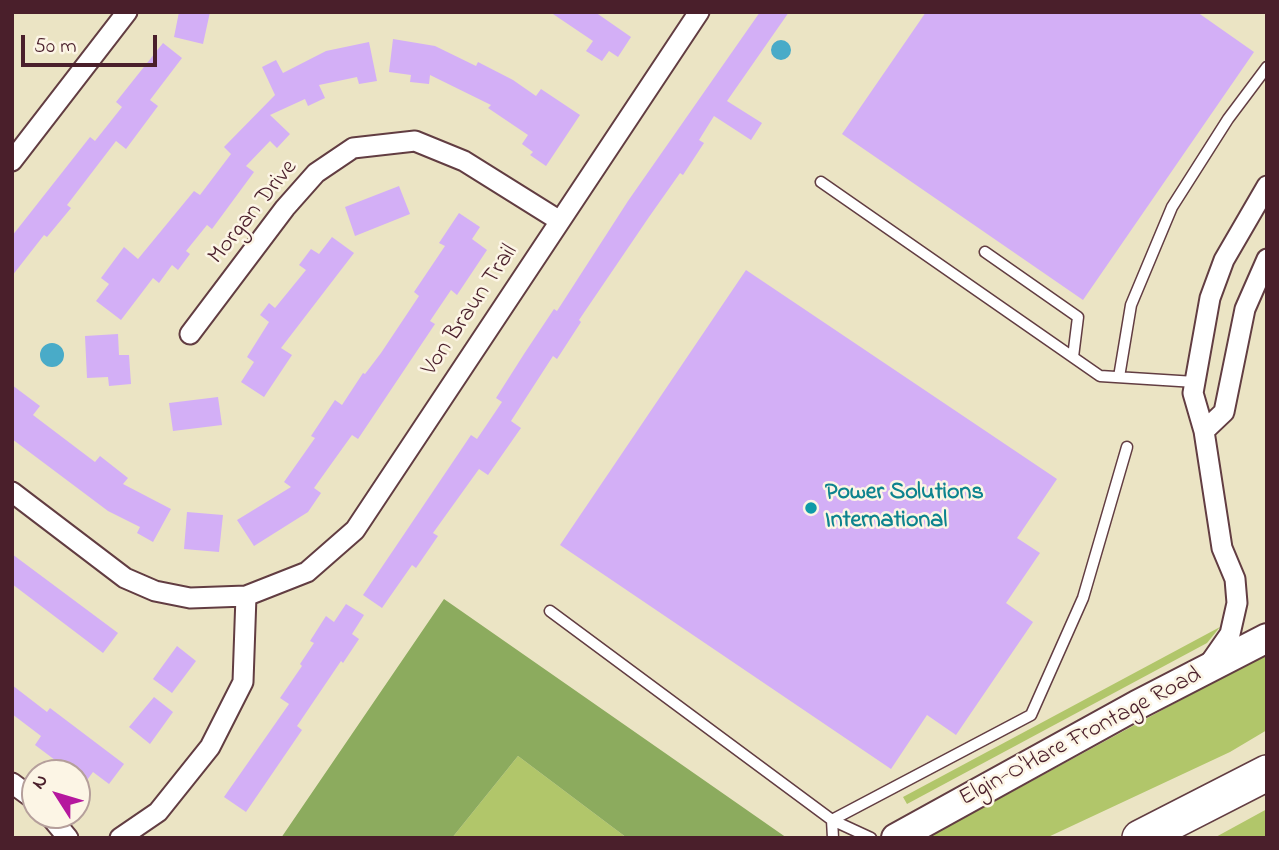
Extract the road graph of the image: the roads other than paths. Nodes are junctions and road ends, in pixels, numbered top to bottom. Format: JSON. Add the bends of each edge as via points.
{"nodes":[{"id":1,"x":127,"y":12,"type":"edge"},
{"id":2,"x":690,"y":15,"type":"edge"},
{"id":3,"x":1267,"y":67,"type":"edge"},
{"id":4,"x":12,"y":161,"type":"edge"},
{"id":5,"x":821,"y":182,"type":"dead end"},
{"id":6,"x":1267,"y":186,"type":"edge"},
{"id":7,"x":560,"y":220,"type":"junction"},
{"id":8,"x":985,"y":252,"type":"dead end"},
{"id":9,"x":1267,"y":259,"type":"edge"},
{"id":10,"x":190,"y":334,"type":"dead end"},
{"id":11,"x":1073,"y":357,"type":"junction"},
{"id":12,"x":1119,"y":377,"type":"junction"},
{"id":13,"x":1195,"y":382,"type":"junction"},
{"id":14,"x":1204,"y":431,"type":"junction"},
{"id":15,"x":1127,"y":447,"type":"dead end"},
{"id":16,"x":12,"y":492,"type":"edge"},
{"id":17,"x":246,"y":596,"type":"junction"},
{"id":18,"x":551,"y":611,"type":"dead end"},
{"id":19,"x":1267,"y":638,"type":"edge"},
{"id":20,"x":1203,"y":673,"type":"junction"},
{"id":21,"x":1267,"y":773,"type":"edge"},
{"id":22,"x":832,"y":820,"type":"junction"},
{"id":23,"x":120,"y":838,"type":"edge"},
{"id":24,"x":833,"y":838,"type":"edge"},
{"id":25,"x":871,"y":838,"type":"edge"},
{"id":26,"x":895,"y":838,"type":"edge"},
{"id":27,"x":1140,"y":838,"type":"edge"}],
"edges":[{"from":1,"to":4,"type":"street"},
{"from":2,"to":7,"type":"street","name":"Von Braun Trail"},
{"from":3,"to":12,"type":"lane","via":[[1172,207],[1131,306]]},
{"from":5,"to":11,"type":"lane"},
{"from":6,"to":13,"type":"street","via":[[1224,260],[1210,298]]},
{"from":7,"to":10,"type":"street","name":"Morgan Drive","via":[[464,162],[415,141],[353,148],[316,173],[285,208]]},
{"from":7,"to":17,"type":"street","name":"Von Braun Trail","via":[[355,530],[307,572]]},
{"from":8,"to":11,"type":"lane","via":[[1078,317]]},
{"from":9,"to":14,"type":"street","via":[[1245,309],[1224,412]]},
{"from":11,"to":12,"type":"lane","via":[[1100,376]]},
{"from":12,"to":13,"type":"lane"},
{"from":13,"to":14,"type":"street","via":[[1193,393]]},
{"from":14,"to":20,"type":"street","via":[[1222,548],[1235,579],[1237,603],[1230,634]]},
{"from":15,"to":22,"type":"lane","via":[[1083,598],[1031,715]]},
{"from":16,"to":17,"type":"street","name":"Von Braun Trail","via":[[125,578],[155,591],[190,598]]},
{"from":17,"to":23,"type":"street","via":[[243,682],[210,747],[158,812]]},
{"from":18,"to":22,"type":"lane"},
{"from":19,"to":20,"type":"main road","name":"Elgin-O'Hare Frontage Road"},
{"from":20,"to":26,"type":"main road","name":"Elgin-O'Hare Frontage Road"},
{"from":21,"to":27,"type":"highway"},
{"from":22,"to":24,"type":"lane"},
{"from":22,"to":25,"type":"lane"}]}
